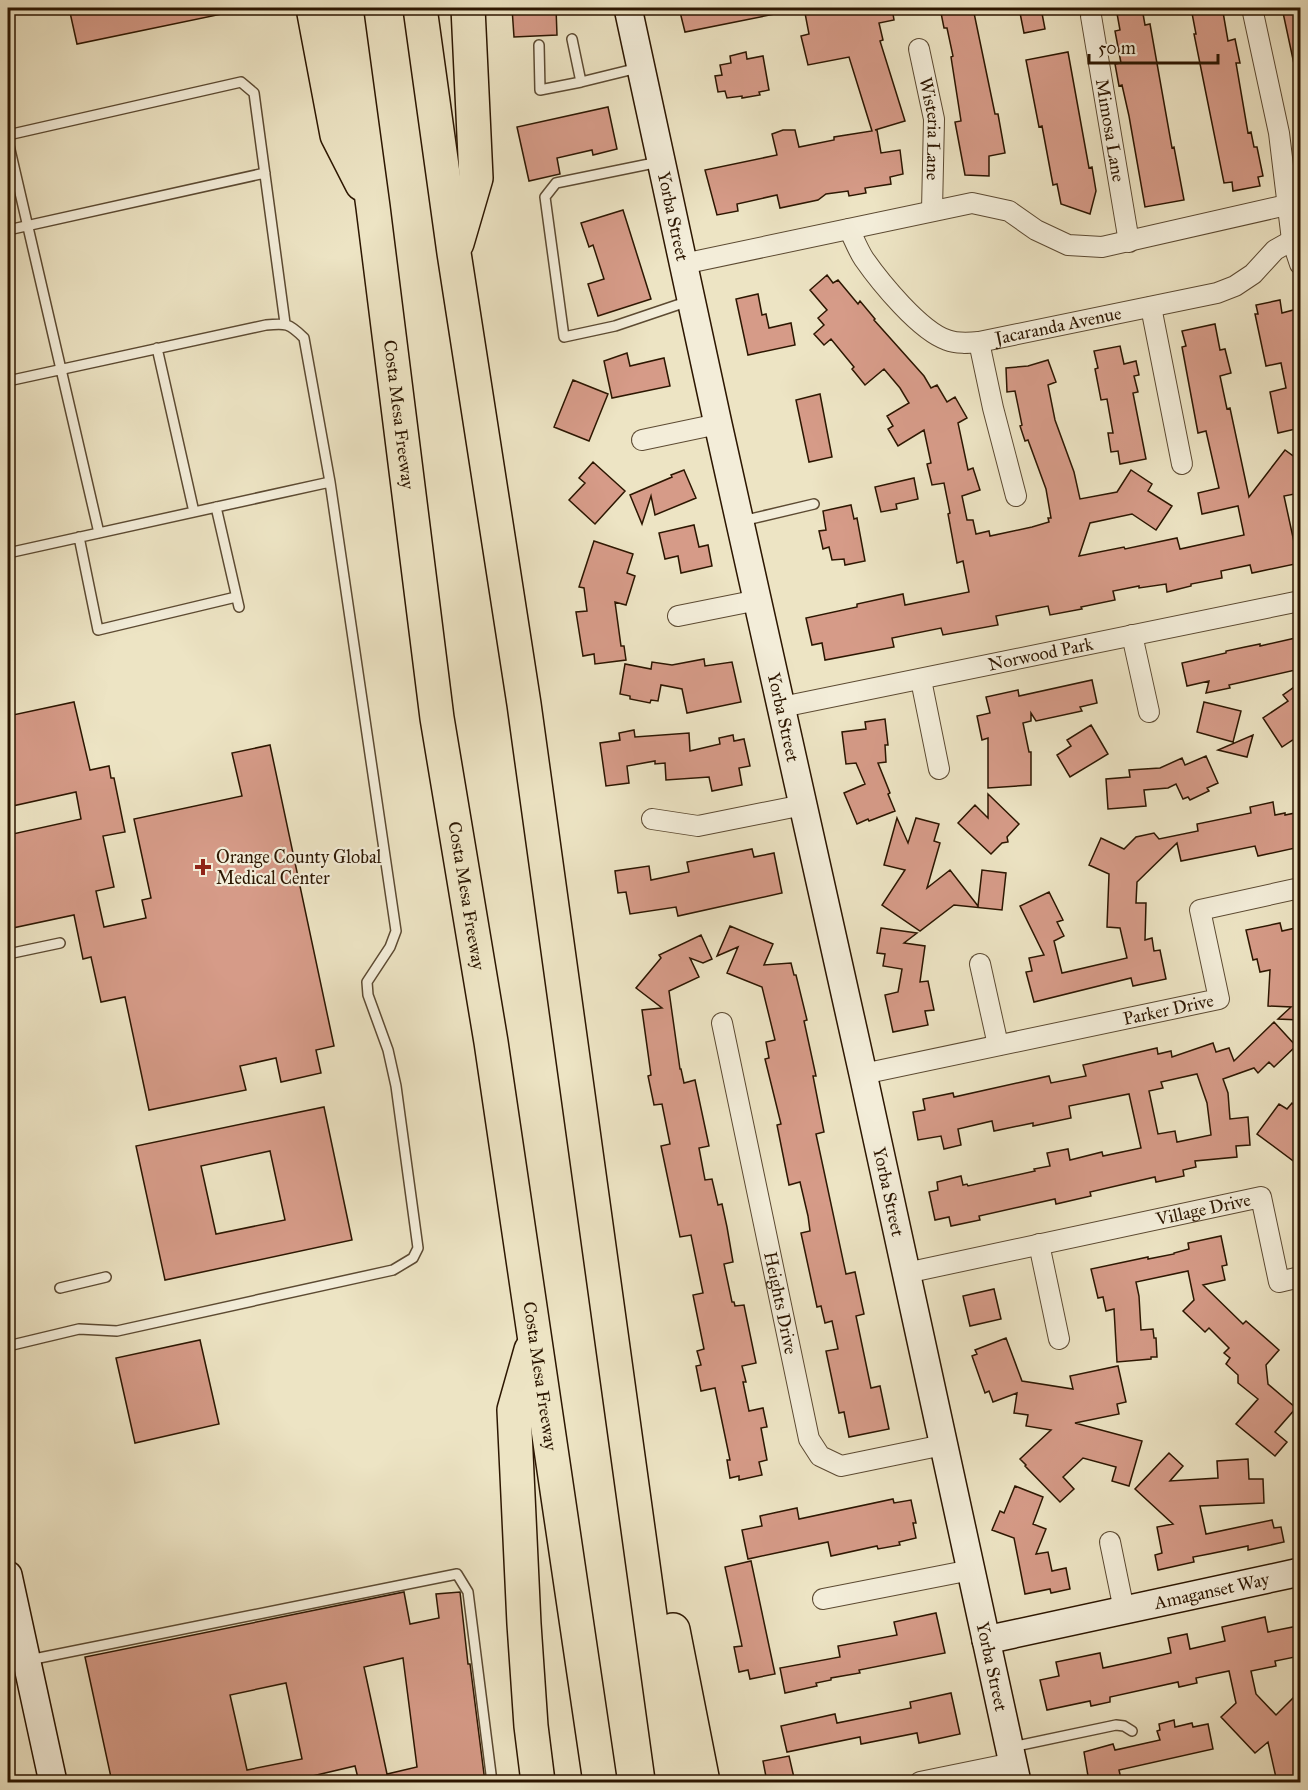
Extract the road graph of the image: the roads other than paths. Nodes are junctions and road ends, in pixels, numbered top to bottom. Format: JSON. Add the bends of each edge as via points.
{"nodes":[{"id":1,"x":313,"y":8,"type":"edge"},
{"id":2,"x":346,"y":8,"type":"edge"},
{"id":3,"x":420,"y":8,"type":"edge"},
{"id":4,"x":468,"y":8,"type":"edge"},
{"id":5,"x":628,"y":8,"type":"edge"},
{"id":6,"x":1252,"y":8,"type":"edge"},
{"id":7,"x":1091,"y":16,"type":"dead end"},
{"id":8,"x":572,"y":39,"type":"dead end"},
{"id":9,"x":539,"y":45,"type":"dead end"},
{"id":10,"x":919,"y":49,"type":"dead end"},
{"id":11,"x":641,"y":68,"type":"junction"},
{"id":12,"x":581,"y":82,"type":"junction"},
{"id":13,"x":8,"y":135,"type":"edge"},
{"id":14,"x":8,"y":141,"type":"edge"},
{"id":15,"x":661,"y":161,"type":"junction"},
{"id":16,"x":265,"y":173,"type":"junction"},
{"id":17,"x":1294,"y":204,"type":"edge"},
{"id":18,"x":374,"y":207,"type":"junction"},
{"id":19,"x":932,"y":210,"type":"junction"},
{"id":20,"x":27,"y":226,"type":"junction"},
{"id":21,"x":8,"y":230,"type":"edge"},
{"id":22,"x":849,"y":230,"type":"junction"},
{"id":23,"x":1296,"y":238,"type":"edge"},
{"id":24,"x":1129,"y":242,"type":"junction"},
{"id":25,"x":454,"y":253,"type":"junction"},
{"id":26,"x":683,"y":264,"type":"junction"},
{"id":27,"x":1300,"y":264,"type":"edge"},
{"id":28,"x":691,"y":301,"type":"junction"},
{"id":29,"x":1151,"y":307,"type":"junction"},
{"id":30,"x":285,"y":323,"type":"junction"},
{"id":31,"x":979,"y":342,"type":"junction"},
{"id":32,"x":157,"y":348,"type":"junction"},
{"id":33,"x":60,"y":369,"type":"junction"},
{"id":34,"x":8,"y":381,"type":"edge"},
{"id":35,"x":718,"y":423,"type":"junction"},
{"id":36,"x":642,"y":440,"type":"dead end"},
{"id":37,"x":1182,"y":464,"type":"dead end"},
{"id":38,"x":330,"y":482,"type":"junction"},
{"id":39,"x":1016,"y":496,"type":"dead end"},
{"id":40,"x":814,"y":504,"type":"dead end"},
{"id":41,"x":216,"y":507,"type":"junction"},
{"id":42,"x":194,"y":512,"type":"junction"},
{"id":43,"x":740,"y":522,"type":"junction"},
{"id":44,"x":99,"y":533,"type":"junction"},
{"id":45,"x":79,"y":537,"type":"junction"},
{"id":46,"x":8,"y":553,"type":"edge"},
{"id":47,"x":236,"y":597,"type":"junction"},
{"id":48,"x":758,"y":600,"type":"junction"},
{"id":49,"x":1300,"y":601,"type":"edge"},
{"id":50,"x":238,"y":607,"type":"dead end"},
{"id":51,"x":678,"y":616,"type":"dead end"},
{"id":52,"x":1132,"y":635,"type":"junction"},
{"id":53,"x":921,"y":680,"type":"junction"},
{"id":54,"x":782,"y":707,"type":"junction"},
{"id":55,"x":1149,"y":712,"type":"dead end"},
{"id":56,"x":939,"y":769,"type":"dead end"},
{"id":57,"x":803,"y":805,"type":"junction"},
{"id":58,"x":652,"y":819,"type":"dead end"},
{"id":59,"x":1300,"y":888,"type":"edge"},
{"id":60,"x":60,"y":943,"type":"dead end"},
{"id":61,"x":8,"y":954,"type":"edge"},
{"id":62,"x":980,"y":964,"type":"dead end"},
{"id":63,"x":722,"y":1023,"type":"dead end"},
{"id":64,"x":998,"y":1045,"type":"junction"},
{"id":65,"x":863,"y":1074,"type":"junction"},
{"id":66,"x":1039,"y":1244,"type":"junction"},
{"id":67,"x":906,"y":1273,"type":"junction"},
{"id":68,"x":106,"y":1277,"type":"dead end"},
{"id":69,"x":1300,"y":1277,"type":"edge"},
{"id":70,"x":60,"y":1288,"type":"dead end"},
{"id":71,"x":1059,"y":1339,"type":"dead end"},
{"id":72,"x":534,"y":1340,"type":"junction"},
{"id":73,"x":8,"y":1346,"type":"edge"},
{"id":74,"x":627,"y":1438,"type":"junction"},
{"id":75,"x":944,"y":1444,"type":"junction"},
{"id":76,"x":1110,"y":1542,"type":"dead end"},
{"id":77,"x":971,"y":1570,"type":"junction"},
{"id":78,"x":1300,"y":1572,"type":"edge"},
{"id":79,"x":8,"y":1575,"type":"edge"},
{"id":80,"x":823,"y":1599,"type":"dead end"},
{"id":81,"x":11,"y":1606,"type":"edge"},
{"id":82,"x":1124,"y":1610,"type":"junction"},
{"id":83,"x":986,"y":1640,"type":"junction"},
{"id":84,"x":26,"y":1660,"type":"junction"},
{"id":85,"x":1132,"y":1731,"type":"dead end"},
{"id":86,"x":1013,"y":1764,"type":"edge"},
{"id":87,"x":53,"y":1782,"type":"edge"},
{"id":88,"x":492,"y":1782,"type":"edge"},
{"id":89,"x":538,"y":1782,"type":"edge"},
{"id":90,"x":600,"y":1782,"type":"edge"},
{"id":91,"x":673,"y":1782,"type":"edge"},
{"id":92,"x":703,"y":1782,"type":"edge"},
{"id":93,"x":920,"y":1782,"type":"edge"}],
"edges":[{"from":1,"to":18,"type":"highway","via":[[337,135]]},
{"from":2,"to":18,"type":"highway","name":"Costa Mesa Freeway"},
{"from":3,"to":25,"type":"highway"},
{"from":4,"to":25,"type":"highway","via":[[476,178]]},
{"from":5,"to":11,"type":"main road","name":"Yorba Street"},
{"from":6,"to":17,"type":"street"},
{"from":7,"to":24,"type":"street","name":"Mimosa Lane"},
{"from":8,"to":12,"type":"lane"},
{"from":9,"to":12,"type":"lane","via":[[540,90]]},
{"from":10,"to":19,"type":"street","name":"Wisteria Lane","via":[[934,119]]},
{"from":11,"to":12,"type":"lane"},
{"from":11,"to":15,"type":"main road","name":"Yorba Street"},
{"from":13,"to":16,"type":"lane","via":[[241,82],[254,93]]},
{"from":14,"to":20,"type":"lane"},
{"from":15,"to":26,"type":"main road","name":"Yorba Street"},
{"from":15,"to":28,"type":"lane","via":[[556,183],[545,197],[564,337],[615,326]]},
{"from":16,"to":20,"type":"lane"},
{"from":16,"to":30,"type":"lane"},
{"from":17,"to":23,"type":"street"},
{"from":17,"to":24,"type":"street"},
{"from":18,"to":72,"type":"highway","name":"Costa Mesa Freeway","via":[[437,718],[491,1042]]},
{"from":19,"to":22,"type":"street"},
{"from":19,"to":24,"type":"street","via":[[972,203],[1009,211],[1068,245],[1102,247]]},
{"from":20,"to":21,"type":"lane"},
{"from":20,"to":33,"type":"lane"},
{"from":22,"to":26,"type":"street"},
{"from":22,"to":31,"type":"street","name":"Jacaranda Avenue","via":[[863,258],[924,327],[946,340]]},
{"from":23,"to":27,"type":"street"},
{"from":23,"to":29,"type":"street","name":"Jacaranda Avenue","via":[[1275,250],[1253,274],[1235,286]]},
{"from":25,"to":74,"type":"highway","via":[[524,704]]},
{"from":26,"to":28,"type":"main road","name":"Yorba Street"},
{"from":28,"to":35,"type":"main road","name":"Yorba Street"},
{"from":29,"to":31,"type":"street","name":"Jacaranda Avenue"},
{"from":29,"to":37,"type":"street"},
{"from":30,"to":32,"type":"lane"},
{"from":30,"to":38,"type":"lane","via":[[304,338]]},
{"from":31,"to":39,"type":"street"},
{"from":32,"to":33,"type":"lane"},
{"from":32,"to":42,"type":"lane"},
{"from":33,"to":34,"type":"lane"},
{"from":33,"to":44,"type":"lane"},
{"from":35,"to":36,"type":"street"},
{"from":35,"to":43,"type":"main road","name":"Yorba Street"},
{"from":38,"to":41,"type":"lane"},
{"from":38,"to":73,"type":"lane","via":[[396,931],[367,982],[368,995],[396,1086],[418,1248],[413,1258],[393,1270],[117,1331],[79,1329]]},
{"from":40,"to":43,"type":"lane"},
{"from":41,"to":42,"type":"lane"},
{"from":41,"to":47,"type":"lane"},
{"from":42,"to":44,"type":"lane"},
{"from":43,"to":48,"type":"main road","name":"Yorba Street"},
{"from":44,"to":45,"type":"lane"},
{"from":45,"to":46,"type":"lane"},
{"from":45,"to":47,"type":"lane","via":[[98,630]]},
{"from":47,"to":50,"type":"lane"},
{"from":48,"to":51,"type":"street"},
{"from":48,"to":54,"type":"main road","name":"Yorba Street"},
{"from":49,"to":52,"type":"street","name":"Norwood Park"},
{"from":52,"to":53,"type":"street","name":"Norwood Park"},
{"from":52,"to":55,"type":"street"},
{"from":53,"to":54,"type":"street","name":"Norwood Park"},
{"from":53,"to":56,"type":"street"},
{"from":54,"to":57,"type":"main road","name":"Yorba Street"},
{"from":57,"to":58,"type":"street","via":[[698,826]]},
{"from":57,"to":65,"type":"main road","name":"Yorba Street"},
{"from":59,"to":64,"type":"street","name":"Parker Drive","via":[[1200,910],[1219,999]]},
{"from":60,"to":61,"type":"lane"},
{"from":62,"to":64,"type":"street"},
{"from":63,"to":75,"type":"street","name":"Heights Drive","via":[[809,1439],[820,1456],[841,1466]]},
{"from":64,"to":65,"type":"street","name":"Parker Drive"},
{"from":65,"to":67,"type":"main road","name":"Yorba Street"},
{"from":66,"to":67,"type":"street","name":"Village Drive"},
{"from":66,"to":69,"type":"street","name":"Village Drive","via":[[1261,1197],[1279,1282]]},
{"from":66,"to":71,"type":"street"},
{"from":67,"to":75,"type":"main road","name":"Yorba Street"},
{"from":68,"to":70,"type":"lane"},
{"from":72,"to":89,"type":"highway","via":[[514,1410],[524,1624]]},
{"from":72,"to":90,"type":"highway","name":"Costa Mesa Freeway"},
{"from":74,"to":91,"type":"highway"},
{"from":74,"to":92,"type":"highway","via":[[670,1612]]},
{"from":75,"to":77,"type":"main road","name":"Yorba Street"},
{"from":76,"to":82,"type":"street"},
{"from":77,"to":80,"type":"street"},
{"from":77,"to":83,"type":"main road","name":"Yorba Street"},
{"from":78,"to":82,"type":"main road","name":"Amaganset Way"},
{"from":79,"to":81,"type":"main road"},
{"from":81,"to":84,"type":"main road"},
{"from":82,"to":83,"type":"main road","name":"Amaganset Way"},
{"from":83,"to":86,"type":"main road","name":"Yorba Street"},
{"from":84,"to":87,"type":"main road"},
{"from":84,"to":88,"type":"lane","via":[[457,1574],[468,1592]]},
{"from":85,"to":86,"type":"lane","via":[[1116,1725]]},
{"from":86,"to":93,"type":"street"}]}
